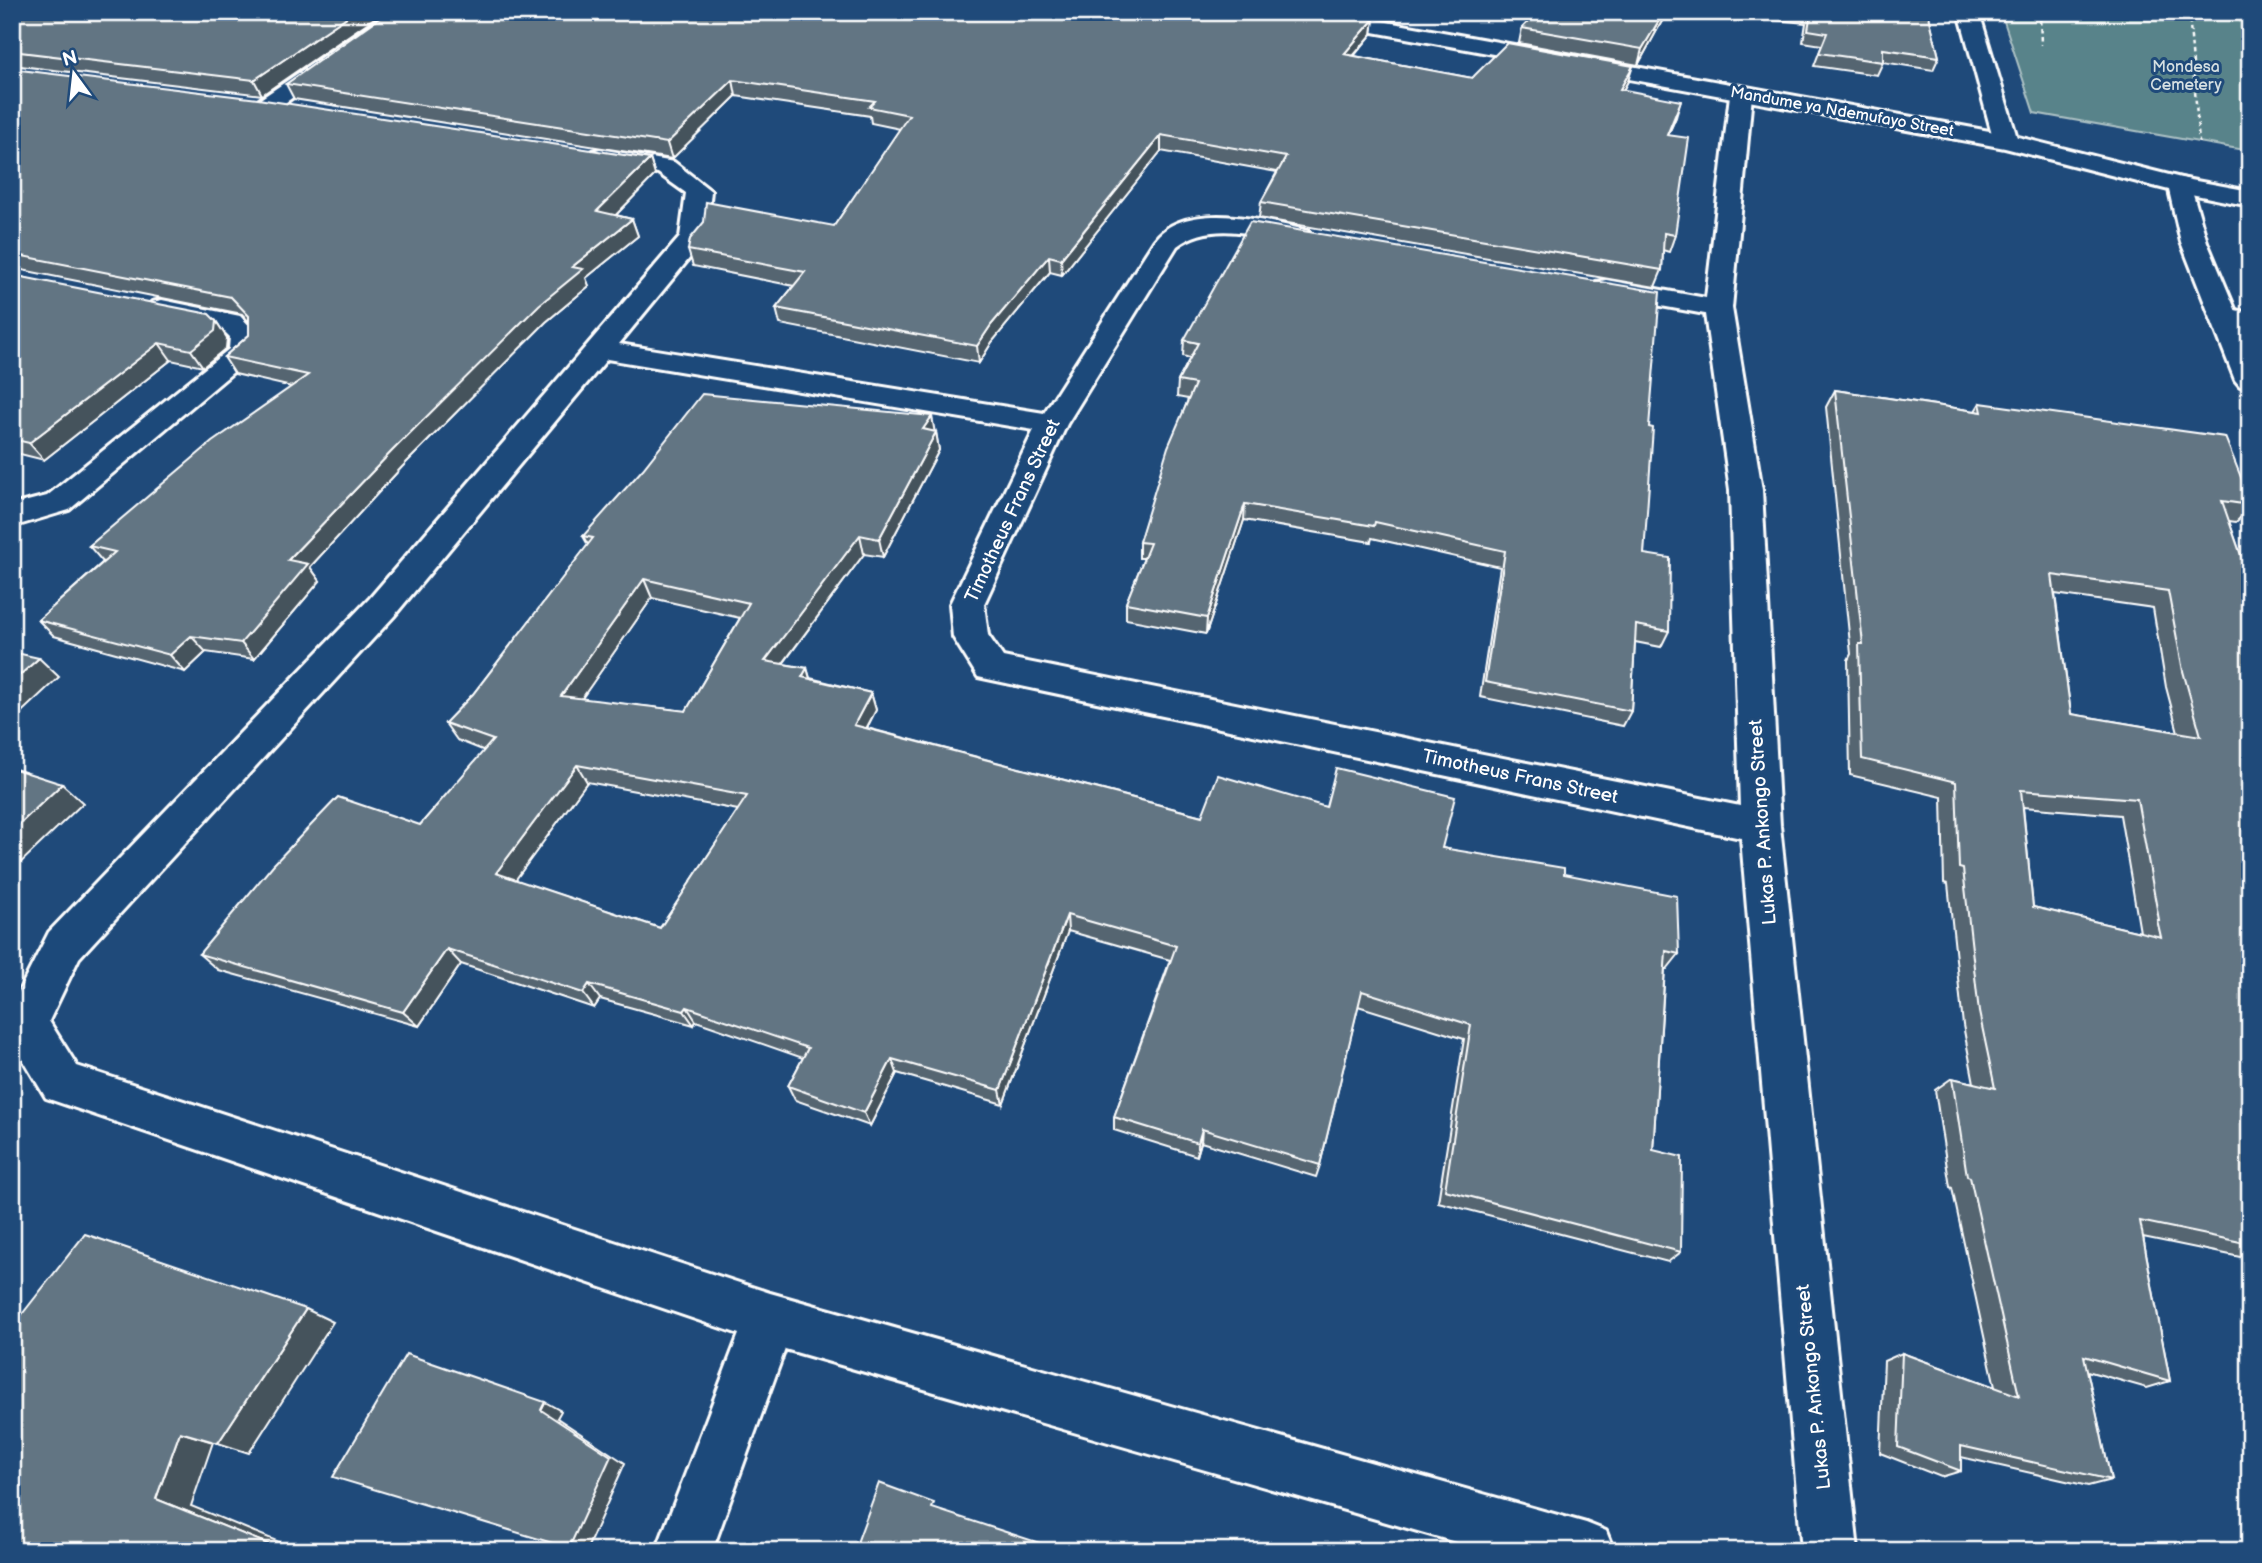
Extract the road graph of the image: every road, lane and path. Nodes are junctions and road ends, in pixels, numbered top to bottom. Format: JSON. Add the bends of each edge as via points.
{"nodes":[{"id":1,"x":402,"y":12,"type":"edge"},
{"id":2,"x":1297,"y":12,"type":"edge"},
{"id":3,"x":1969,"y":12,"type":"edge"},
{"id":4,"x":2040,"y":12,"type":"edge"},
{"id":5,"x":2189,"y":12,"type":"edge"},
{"id":6,"x":2041,"y":45,"type":"dead end"},
{"id":7,"x":1741,"y":95,"type":"junction"},
{"id":8,"x":240,"y":101,"type":"edge"},
{"id":9,"x":267,"y":104,"type":"junction"},
{"id":10,"x":295,"y":109,"type":"edge"},
{"id":11,"x":2006,"y":141,"type":"junction"},
{"id":12,"x":583,"y":153,"type":"edge"},
{"id":13,"x":2180,"y":185,"type":"junction"},
{"id":14,"x":2250,"y":199,"type":"edge"},
{"id":15,"x":1328,"y":241,"type":"edge"},
{"id":16,"x":1570,"y":282,"type":"edge"},
{"id":17,"x":135,"y":302,"type":"edge"},
{"id":18,"x":1718,"y":308,"type":"junction"},
{"id":19,"x":2237,"y":318,"type":"edge"},
{"id":20,"x":600,"y":349,"type":"junction"},
{"id":21,"x":2250,"y":380,"type":"edge"},
{"id":22,"x":1052,"y":424,"type":"junction"},
{"id":23,"x":12,"y":516,"type":"edge"},
{"id":24,"x":1759,"y":826,"type":"junction"},
{"id":25,"x":770,"y":1320,"type":"junction"},
{"id":26,"x":684,"y":1551,"type":"edge"},
{"id":27,"x":1587,"y":1551,"type":"edge"},
{"id":28,"x":1830,"y":1551,"type":"edge"}],
"edges":[{"from":1,"to":9,"type":"street"},
{"from":2,"to":7,"type":"street","name":"Mandume ya Ndemufayo Street"},
{"from":3,"to":11,"type":"street"},
{"from":4,"to":6,"type":"path"},
{"from":5,"to":13,"type":"path","via":[[2199,142]]},
{"from":7,"to":11,"type":"street","name":"Mandume ya Ndemufayo Street"},
{"from":7,"to":18,"type":"street","name":"Lukas P. Ankongo Street"},
{"from":8,"to":9,"type":"street"},
{"from":9,"to":10,"type":"street"},
{"from":11,"to":13,"type":"street","name":"Mandume ya Ndemufayo Street"},
{"from":12,"to":20,"type":"street","via":[[665,167],[699,191],[693,238]]},
{"from":13,"to":14,"type":"street","name":"Mandume ya Ndemufayo Street"},
{"from":13,"to":19,"type":"street","via":[[2194,242]]},
{"from":15,"to":22,"type":"street","name":"Timotheus Frans Street","via":[[1220,222],[1183,229],[1167,241]]},
{"from":16,"to":18,"type":"street"},
{"from":17,"to":23,"type":"street","via":[[230,322],[244,335],[243,352],[58,503]]},
{"from":18,"to":24,"type":"street","name":"Lukas P. Ankongo Street","via":[[1746,490]]},
{"from":19,"to":21,"type":"street"},
{"from":20,"to":22,"type":"street"},
{"from":20,"to":25,"type":"street","via":[[382,607],[64,945],[26,1024],[62,1083]]},
{"from":22,"to":24,"type":"street","name":"Timotheus Frans Street","via":[[967,604],[971,636],[991,667]]},
{"from":24,"to":28,"type":"street","name":"Lukas P. Ankongo Street"},
{"from":25,"to":26,"type":"street"},
{"from":25,"to":27,"type":"street"}]}
